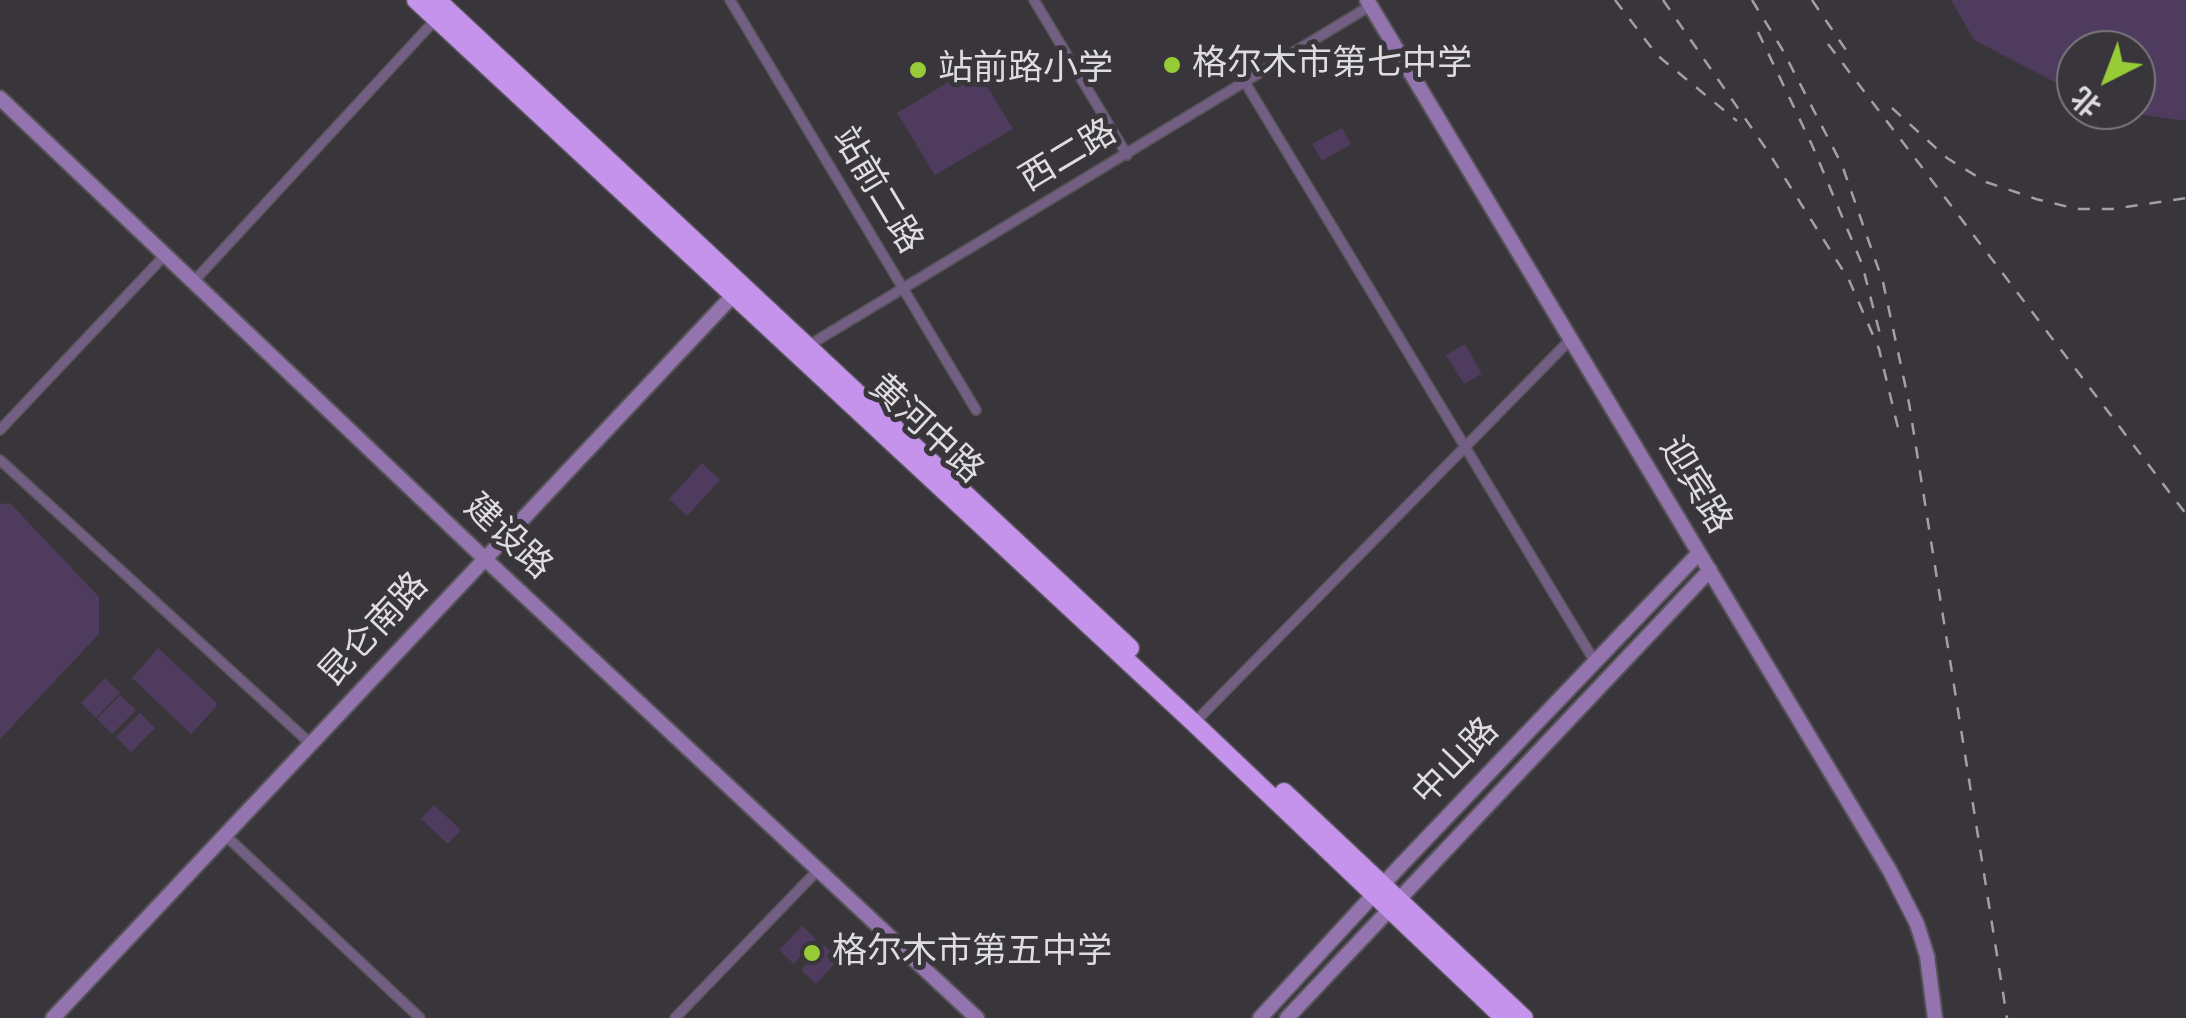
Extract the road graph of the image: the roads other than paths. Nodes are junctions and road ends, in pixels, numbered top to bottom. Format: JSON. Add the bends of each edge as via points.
{"nodes":[{"id":1,"x":416,"y":0,"type":"edge"},
{"id":2,"x":730,"y":0,"type":"edge"},
{"id":3,"x":1034,"y":0,"type":"edge"},
{"id":4,"x":1369,"y":3,"type":"edge"},
{"id":5,"x":436,"y":9,"type":"edge"},
{"id":6,"x":1246,"y":84,"type":"junction"},
{"id":7,"x":0,"y":98,"type":"edge"},
{"id":8,"x":1127,"y":155,"type":"junction"},
{"id":9,"x":166,"y":254,"type":"junction"},
{"id":10,"x":194,"y":280,"type":"junction"},
{"id":11,"x":902,"y":288,"type":"junction"},
{"id":12,"x":738,"y":291,"type":"junction"},
{"id":13,"x":1570,"y":340,"type":"junction"},
{"id":14,"x":803,"y":351,"type":"junction"},
{"id":15,"x":976,"y":410,"type":"dead end"},
{"id":16,"x":0,"y":430,"type":"edge"},
{"id":17,"x":1462,"y":447,"type":"junction"},
{"id":18,"x":0,"y":460,"type":"edge"},
{"id":19,"x":1699,"y":552,"type":"junction"},
{"id":20,"x":484,"y":558,"type":"junction"},
{"id":21,"x":1710,"y":570,"type":"junction"},
{"id":22,"x":1595,"y":662,"type":"junction"},
{"id":23,"x":1198,"y":719,"type":"junction"},
{"id":24,"x":311,"y":744,"type":"junction"},
{"id":25,"x":225,"y":834,"type":"junction"},
{"id":26,"x":819,"y":868,"type":"junction"},
{"id":27,"x":1379,"y":889,"type":"junction"},
{"id":28,"x":1394,"y":905,"type":"junction"},
{"id":29,"x":53,"y":1018,"type":"edge"},
{"id":30,"x":420,"y":1018,"type":"edge"},
{"id":31,"x":675,"y":1018,"type":"edge"},
{"id":32,"x":977,"y":1018,"type":"edge"},
{"id":33,"x":1260,"y":1018,"type":"edge"},
{"id":34,"x":1287,"y":1018,"type":"edge"},
{"id":35,"x":1504,"y":1018,"type":"edge"},
{"id":36,"x":1524,"y":1018,"type":"edge"},
{"id":37,"x":1936,"y":1018,"type":"edge"}],
"edges":[{"from":1,"to":5,"type":"highway","name":"黄河中路"},
{"from":2,"to":11,"type":"street","name":"站前二路"},
{"from":3,"to":8,"type":"street"},
{"from":4,"to":6,"type":"street","name":"西二路"},
{"from":4,"to":13,"type":"main road","name":"迎宾路"},
{"from":5,"to":10,"type":"street"},
{"from":5,"to":12,"type":"highway","name":"黄河中路"},
{"from":6,"to":8,"type":"street","name":"西二路"},
{"from":6,"to":17,"type":"street"},
{"from":7,"to":9,"type":"main road","name":"建设路"},
{"from":8,"to":11,"type":"street","name":"西二路"},
{"from":9,"to":10,"type":"main road","name":"建设路"},
{"from":9,"to":16,"type":"street"},
{"from":10,"to":20,"type":"main road","name":"建设路"},
{"from":11,"to":14,"type":"street","name":"西二路"},
{"from":11,"to":15,"type":"street","name":"站前二路"},
{"from":12,"to":14,"type":"highway","name":"黄河中路"},
{"from":12,"to":20,"type":"main road","name":"昆仑南路"},
{"from":13,"to":17,"type":"street"},
{"from":13,"to":19,"type":"main road","name":"迎宾路"},
{"from":14,"to":23,"type":"highway","name":"黄河中路"},
{"from":17,"to":22,"type":"street"},
{"from":17,"to":23,"type":"street"},
{"from":18,"to":24,"type":"street"},
{"from":19,"to":21,"type":"main road","name":"迎宾路"},
{"from":19,"to":22,"type":"main road","name":"中山路"},
{"from":20,"to":24,"type":"main road","name":"昆仑南路"},
{"from":20,"to":26,"type":"main road","name":"建设路"},
{"from":21,"to":28,"type":"main road","name":"中山路"},
{"from":21,"to":37,"type":"main road","name":"迎宾路","via":[[1905,898],[1927,956]]},
{"from":22,"to":27,"type":"main road","name":"中山路"},
{"from":23,"to":27,"type":"highway","name":"黄河中路"},
{"from":24,"to":25,"type":"main road","name":"昆仑南路"},
{"from":25,"to":29,"type":"main road","name":"昆仑南路"},
{"from":25,"to":30,"type":"street"},
{"from":26,"to":31,"type":"street"},
{"from":26,"to":32,"type":"main road","name":"建设路"},
{"from":27,"to":28,"type":"highway","name":"黄河中路"},
{"from":27,"to":33,"type":"main road","name":"中山路"},
{"from":28,"to":34,"type":"main road","name":"中山路"},
{"from":28,"to":35,"type":"highway"},
{"from":28,"to":36,"type":"highway"}]}
